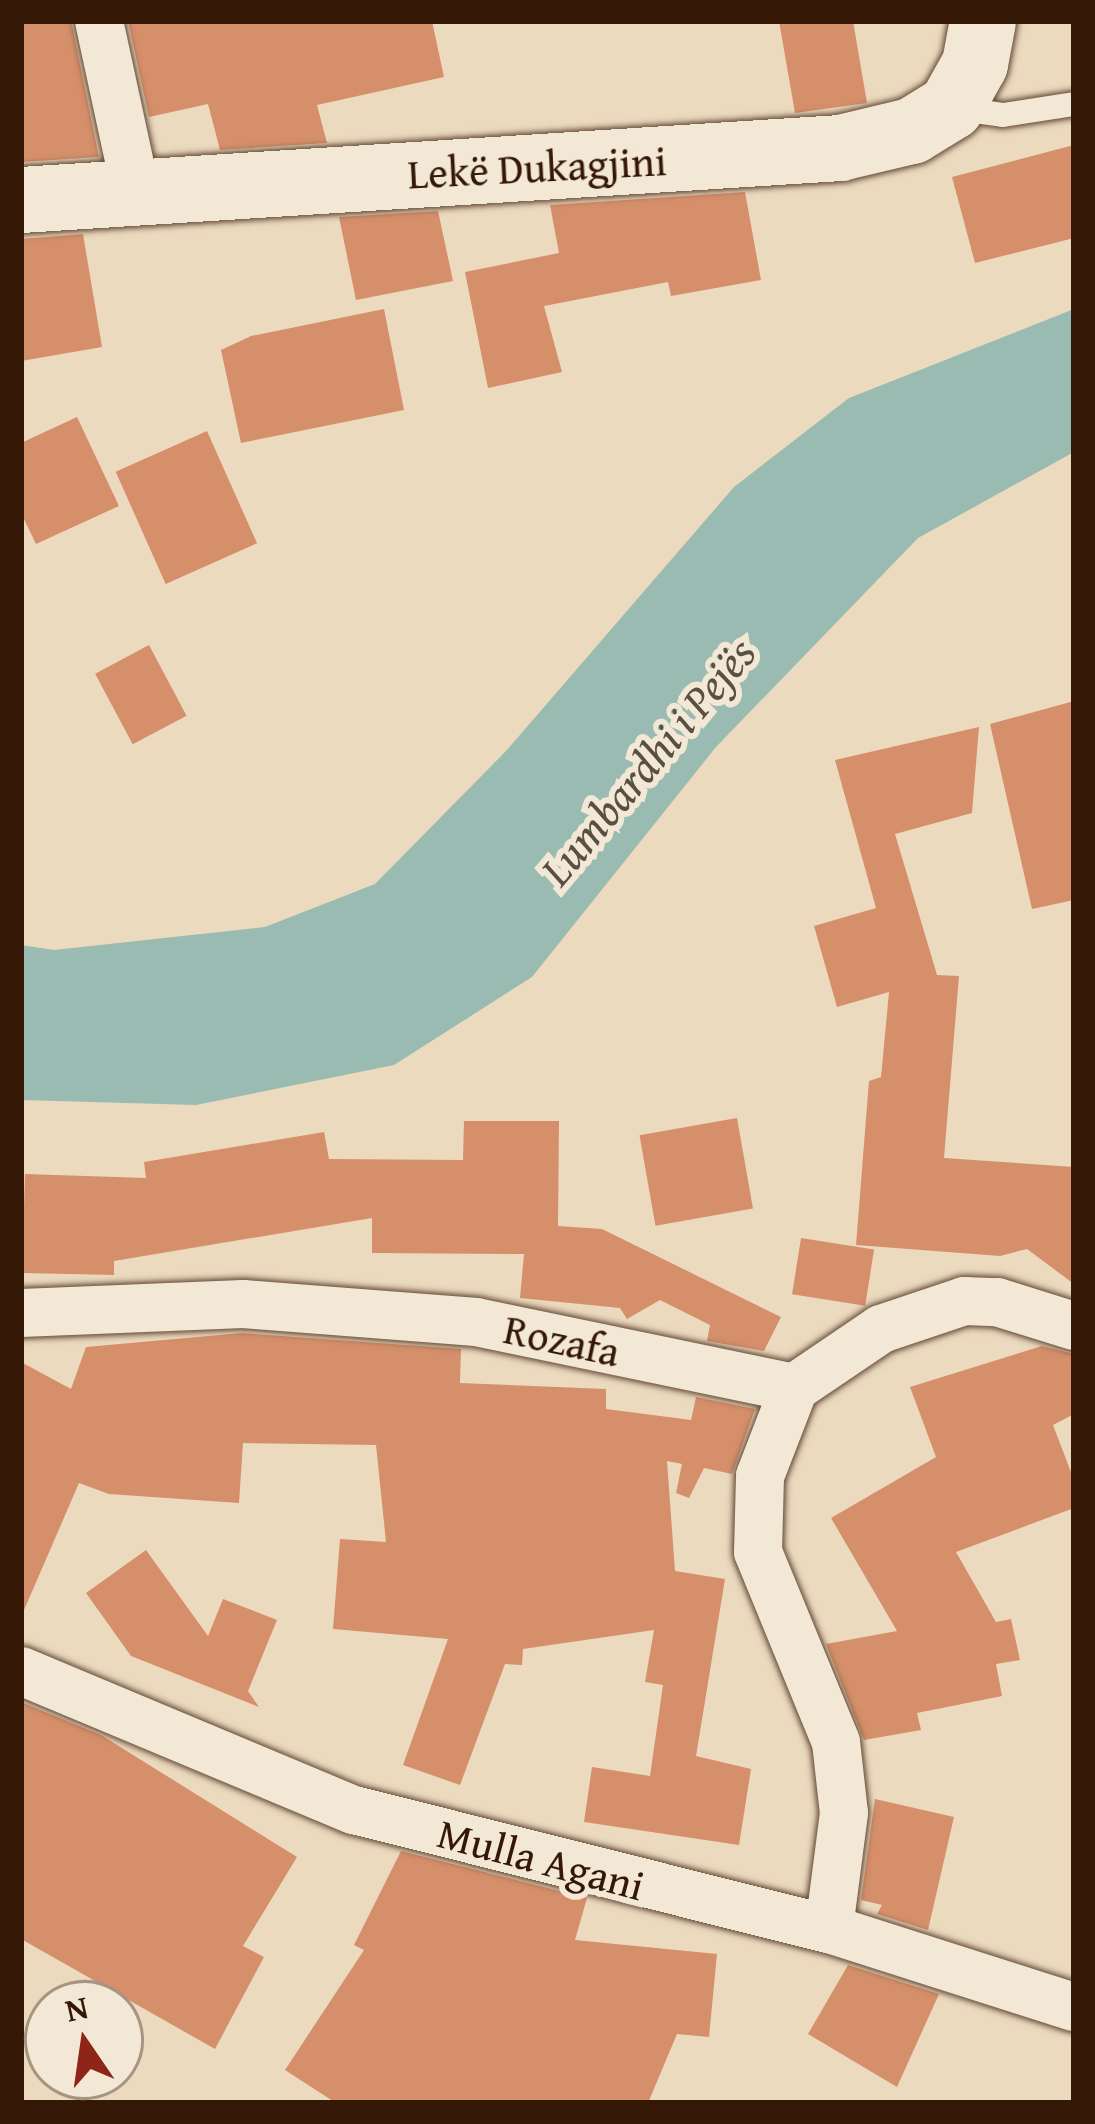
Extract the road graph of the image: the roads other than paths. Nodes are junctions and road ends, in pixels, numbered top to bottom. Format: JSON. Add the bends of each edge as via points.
{"nodes":[{"id":1,"x":99,"y":21,"type":"edge"},
{"id":2,"x":983,"y":21,"type":"edge"},
{"id":3,"x":1074,"y":104,"type":"edge"},
{"id":4,"x":951,"y":107,"type":"junction"},
{"id":5,"x":135,"y":187,"type":"junction"},
{"id":6,"x":21,"y":200,"type":"edge"},
{"id":7,"x":21,"y":1313,"type":"edge"},
{"id":8,"x":1074,"y":1325,"type":"edge"},
{"id":9,"x":794,"y":1388,"type":"junction"},
{"id":10,"x":21,"y":1671,"type":"edge"},
{"id":11,"x":829,"y":1929,"type":"junction"},
{"id":12,"x":1074,"y":2007,"type":"edge"}],
"edges":[{"from":1,"to":5,"type":"street"},
{"from":2,"to":4,"type":"street","via":[[975,64]]},
{"from":3,"to":4,"type":"lane","via":[[1003,115]]},
{"from":4,"to":5,"type":"street","name":"Lekë Dukagjini","via":[[912,131],[840,148]]},
{"from":5,"to":6,"type":"street","name":"Lekë Dukagjini"},
{"from":7,"to":9,"type":"street","name":"Rozafa","via":[[243,1304],[476,1322]]},
{"from":8,"to":9,"type":"street","via":[[997,1302],[964,1301],[880,1329]]},
{"from":9,"to":11,"type":"street","via":[[760,1476],[758,1552],[836,1742],[844,1813]]},
{"from":10,"to":11,"type":"street","name":"Mulla Agani","via":[[354,1810]]},
{"from":11,"to":12,"type":"street","name":"Mulla Agani"}]}
